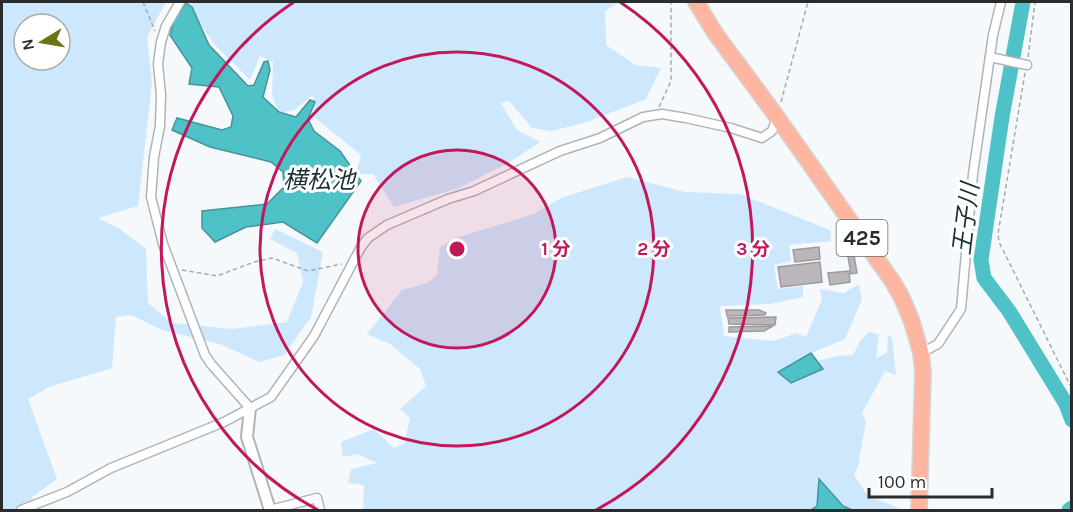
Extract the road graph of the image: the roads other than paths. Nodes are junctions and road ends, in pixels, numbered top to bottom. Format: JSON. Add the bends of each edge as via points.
{"nodes":[{"id":1,"x":180,"y":2,"type":"edge"},
{"id":2,"x":696,"y":2,"type":"edge"},
{"id":3,"x":1001,"y":2,"type":"edge"},
{"id":4,"x":993,"y":58,"type":"junction"},
{"id":5,"x":1027,"y":65,"type":"road end"},
{"id":6,"x":777,"y":117,"type":"junction"},
{"id":7,"x":921,"y":353,"type":"junction"},
{"id":8,"x":250,"y":408,"type":"junction"},
{"id":9,"x":21,"y":510,"type":"edge"},
{"id":10,"x":270,"y":510,"type":"edge"},
{"id":11,"x":320,"y":510,"type":"edge"},
{"id":12,"x":919,"y":510,"type":"edge"}],
"edges":[{"from":1,"to":8,"type":"street","via":[[160,42],[160,126],[151,186],[156,224],[205,354]]},
{"from":2,"to":6,"type":"highway","number":"425"},
{"from":3,"to":4,"type":"street"},
{"from":4,"to":5,"type":"street"},
{"from":4,"to":7,"type":"street","via":[[973,174],[962,309],[938,344]]},
{"from":6,"to":7,"type":"highway","number":"425","via":[[893,282],[908,311]]},
{"from":6,"to":8,"type":"street","via":[[772,131],[762,138],[662,114],[643,117],[387,225],[368,238],[351,262],[314,336],[271,397]]},
{"from":7,"to":12,"type":"highway","number":"425"},
{"from":8,"to":9,"type":"street"},
{"from":8,"to":10,"type":"street","via":[[247,437]]},
{"from":10,"to":11,"type":"street","via":[[317,498]]}]}
